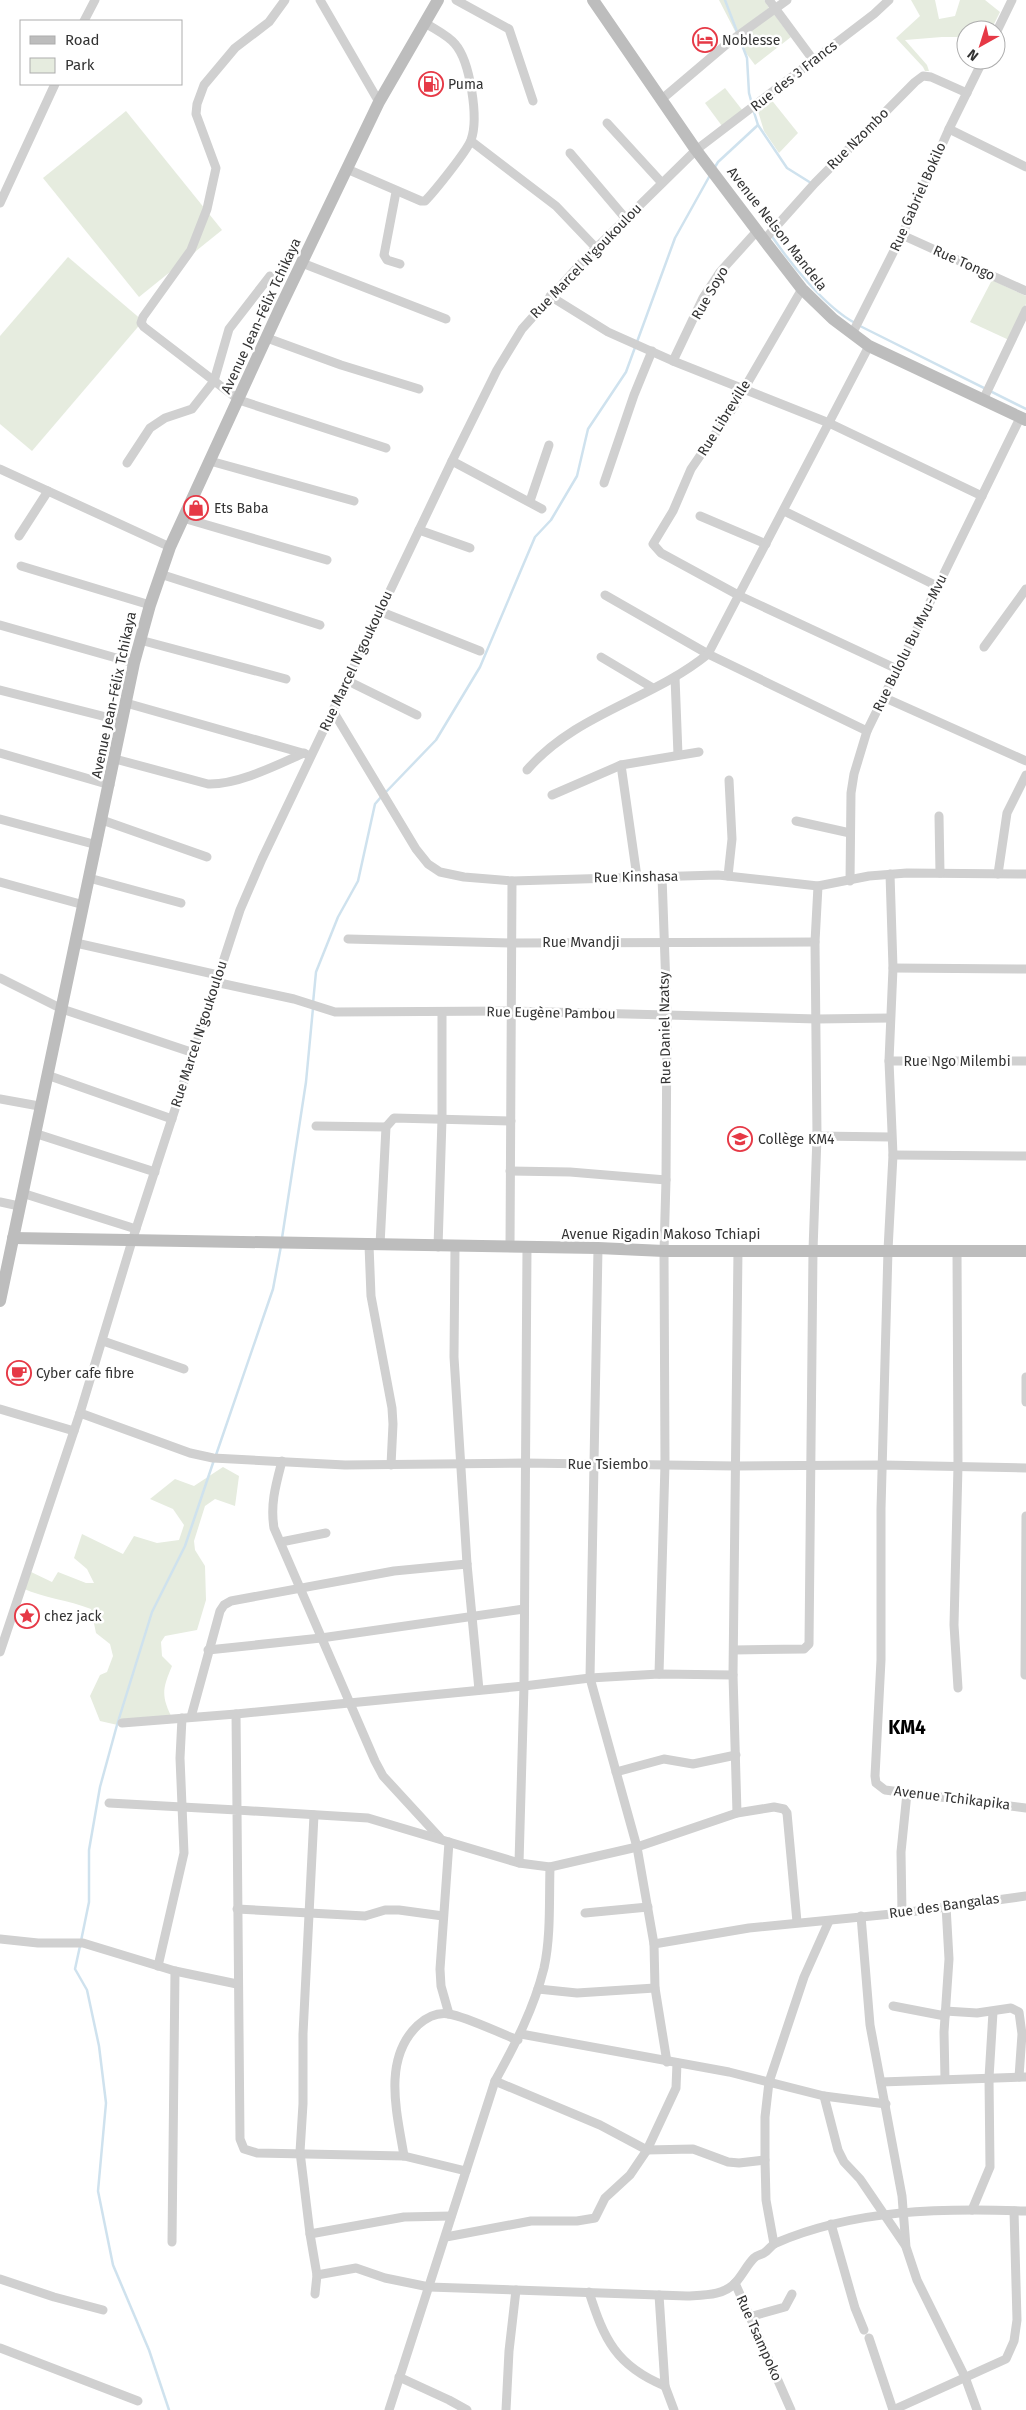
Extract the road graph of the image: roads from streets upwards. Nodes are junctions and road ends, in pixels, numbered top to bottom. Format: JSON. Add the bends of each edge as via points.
{"nodes":[{"id":1,"x":95,"y":0,"type":"edge"},
{"id":2,"x":285,"y":0,"type":"edge"},
{"id":3,"x":320,"y":0,"type":"edge"},
{"id":4,"x":438,"y":0,"type":"edge"},
{"id":5,"x":456,"y":0,"type":"edge"},
{"id":6,"x":593,"y":0,"type":"edge"},
{"id":7,"x":769,"y":0,"type":"edge"},
{"id":8,"x":787,"y":0,"type":"edge"},
{"id":9,"x":889,"y":0,"type":"edge"},
{"id":10,"x":1012,"y":0,"type":"edge"},
{"id":11,"x":775,"y":8,"type":"junction"},
{"id":12,"x":85,"y":20,"type":"edge"},
{"id":13,"x":1002,"y":20,"type":"edge"},
{"id":14,"x":424,"y":22,"type":"junction"},
{"id":15,"x":814,"y":61,"type":"junction"},
{"id":16,"x":978,"y":70,"type":"edge"},
{"id":17,"x":55,"y":85,"type":"edge"},
{"id":18,"x":967,"y":92,"type":"junction"},
{"id":19,"x":662,"y":99,"type":"junction"},
{"id":20,"x":533,"y":101,"type":"dead end"},
{"id":21,"x":379,"y":102,"type":"junction"},
{"id":22,"x":607,"y":123,"type":"dead end"},
{"id":23,"x":949,"y":129,"type":"junction"},
{"id":24,"x":471,"y":141,"type":"junction"},
{"id":25,"x":696,"y":150,"type":"junction"},
{"id":26,"x":570,"y":153,"type":"dead end"},
{"id":27,"x":1026,"y":167,"type":"edge"},
{"id":28,"x":347,"y":169,"type":"junction"},
{"id":29,"x":662,"y":183,"type":"junction"},
{"id":30,"x":396,"y":192,"type":"junction"},
{"id":31,"x":0,"y":203,"type":"edge"},
{"id":32,"x":626,"y":219,"type":"junction"},
{"id":33,"x":902,"y":235,"type":"junction"},
{"id":34,"x":760,"y":236,"type":"junction"},
{"id":35,"x":597,"y":248,"type":"junction"},
{"id":36,"x":302,"y":263,"type":"junction"},
{"id":37,"x":400,"y":264,"type":"dead end"},
{"id":38,"x":270,"y":276,"type":"dead end"},
{"id":39,"x":802,"y":289,"type":"junction"},
{"id":40,"x":1026,"y":292,"type":"edge"},
{"id":41,"x":550,"y":296,"type":"junction"},
{"id":42,"x":1026,"y":310,"type":"edge"},
{"id":43,"x":446,"y":319,"type":"dead end"},
{"id":44,"x":852,"y":334,"type":"junction"},
{"id":45,"x":267,"y":338,"type":"junction"},
{"id":46,"x":869,"y":346,"type":"junction"},
{"id":47,"x":652,"y":351,"type":"junction"},
{"id":48,"x":673,"y":361,"type":"junction"},
{"id":49,"x":214,"y":381,"type":"junction"},
{"id":50,"x":419,"y":389,"type":"dead end"},
{"id":51,"x":744,"y":389,"type":"junction"},
{"id":52,"x":239,"y":400,"type":"junction"},
{"id":53,"x":983,"y":400,"type":"junction"},
{"id":54,"x":1023,"y":419,"type":"edge"},
{"id":55,"x":829,"y":423,"type":"junction"},
{"id":56,"x":549,"y":445,"type":"dead end"},
{"id":57,"x":386,"y":448,"type":"dead end"},
{"id":58,"x":452,"y":460,"type":"junction"},
{"id":59,"x":210,"y":461,"type":"junction"},
{"id":60,"x":127,"y":463,"type":"dead end"},
{"id":61,"x":0,"y":469,"type":"edge"},
{"id":62,"x":604,"y":483,"type":"dead end"},
{"id":63,"x":48,"y":491,"type":"junction"},
{"id":64,"x":982,"y":496,"type":"junction"},
{"id":65,"x":354,"y":501,"type":"dead end"},
{"id":66,"x":530,"y":501,"type":"junction"},
{"id":67,"x":542,"y":508,"type":"dead end"},
{"id":68,"x":784,"y":511,"type":"junction"},
{"id":69,"x":700,"y":516,"type":"dead end"},
{"id":70,"x":184,"y":518,"type":"junction"},
{"id":71,"x":419,"y":530,"type":"junction"},
{"id":72,"x":19,"y":536,"type":"dead end"},
{"id":73,"x":766,"y":544,"type":"junction"},
{"id":74,"x":170,"y":547,"type":"junction"},
{"id":75,"x":470,"y":548,"type":"dead end"},
{"id":76,"x":327,"y":560,"type":"dead end"},
{"id":77,"x":21,"y":566,"type":"dead end"},
{"id":78,"x":160,"y":574,"type":"junction"},
{"id":79,"x":937,"y":586,"type":"junction"},
{"id":80,"x":1026,"y":589,"type":"edge"},
{"id":81,"x":605,"y":595,"type":"dead end"},
{"id":82,"x":740,"y":596,"type":"junction"},
{"id":83,"x":150,"y":605,"type":"junction"},
{"id":84,"x":380,"y":611,"type":"junction"},
{"id":85,"x":0,"y":625,"type":"edge"},
{"id":86,"x":320,"y":625,"type":"dead end"},
{"id":87,"x":140,"y":640,"type":"junction"},
{"id":88,"x":984,"y":647,"type":"dead end"},
{"id":89,"x":480,"y":651,"type":"dead end"},
{"id":90,"x":708,"y":654,"type":"junction"},
{"id":91,"x":601,"y":658,"type":"dead end"},
{"id":92,"x":134,"y":663,"type":"junction"},
{"id":93,"x":897,"y":669,"type":"junction"},
{"id":94,"x":675,"y":677,"type":"junction"},
{"id":95,"x":286,"y":679,"type":"dead end"},
{"id":96,"x":348,"y":681,"type":"junction"},
{"id":97,"x":653,"y":688,"type":"junction"},
{"id":98,"x":0,"y":690,"type":"edge"},
{"id":99,"x":883,"y":697,"type":"junction"},
{"id":100,"x":126,"y":703,"type":"junction"},
{"id":101,"x":333,"y":711,"type":"junction"},
{"id":102,"x":417,"y":715,"type":"dead end"},
{"id":103,"x":122,"y":721,"type":"junction"},
{"id":104,"x":867,"y":731,"type":"junction"},
{"id":105,"x":699,"y":752,"type":"dead end"},
{"id":106,"x":0,"y":753,"type":"edge"},
{"id":107,"x":308,"y":754,"type":"junction"},
{"id":108,"x":678,"y":755,"type":"junction"},
{"id":109,"x":114,"y":759,"type":"junction"},
{"id":110,"x":1026,"y":761,"type":"edge"},
{"id":111,"x":621,"y":765,"type":"junction"},
{"id":112,"x":527,"y":770,"type":"dead end"},
{"id":113,"x":1026,"y":775,"type":"edge"},
{"id":114,"x":728,"y":780,"type":"dead end"},
{"id":115,"x":110,"y":785,"type":"junction"},
{"id":116,"x":552,"y":795,"type":"dead end"},
{"id":117,"x":939,"y":816,"type":"dead end"},
{"id":118,"x":0,"y":819,"type":"edge"},
{"id":119,"x":102,"y":820,"type":"junction"},
{"id":120,"x":796,"y":821,"type":"dead end"},
{"id":121,"x":850,"y":833,"type":"junction"},
{"id":122,"x":96,"y":845,"type":"junction"},
{"id":123,"x":207,"y":857,"type":"dead end"},
{"id":124,"x":940,"y":873,"type":"junction"},
{"id":125,"x":890,"y":874,"type":"junction"},
{"id":126,"x":998,"y":874,"type":"junction"},
{"id":127,"x":1026,"y":874,"type":"edge"},
{"id":128,"x":662,"y":876,"type":"junction"},
{"id":129,"x":728,"y":876,"type":"junction"},
{"id":130,"x":637,"y":877,"type":"junction"},
{"id":131,"x":90,"y":878,"type":"junction"},
{"id":132,"x":512,"y":881,"type":"junction"},
{"id":133,"x":850,"y":881,"type":"junction"},
{"id":134,"x":0,"y":882,"type":"edge"},
{"id":135,"x":818,"y":886,"type":"junction"},
{"id":136,"x":181,"y":903,"type":"dead end"},
{"id":137,"x":84,"y":905,"type":"junction"},
{"id":138,"x":348,"y":939,"type":"dead end"},
{"id":139,"x":663,"y":942,"type":"junction"},
{"id":140,"x":815,"y":942,"type":"junction"},
{"id":141,"x":76,"y":943,"type":"junction"},
{"id":142,"x":512,"y":943,"type":"junction"},
{"id":143,"x":893,"y":968,"type":"junction"},
{"id":144,"x":1026,"y":969,"type":"edge"},
{"id":145,"x":0,"y":978,"type":"edge"},
{"id":146,"x":216,"y":978,"type":"junction"},
{"id":147,"x":62,"y":1009,"type":"junction"},
{"id":148,"x":511,"y":1012,"type":"junction"},
{"id":149,"x":442,"y":1013,"type":"junction"},
{"id":150,"x":667,"y":1016,"type":"junction"},
{"id":151,"x":890,"y":1018,"type":"junction"},
{"id":152,"x":817,"y":1019,"type":"junction"},
{"id":153,"x":194,"y":1053,"type":"junction"},
{"id":154,"x":1026,"y":1060,"type":"edge"},
{"id":155,"x":889,"y":1061,"type":"junction"},
{"id":156,"x":47,"y":1075,"type":"junction"},
{"id":157,"x":0,"y":1099,"type":"edge"},
{"id":158,"x":39,"y":1106,"type":"junction"},
{"id":159,"x":172,"y":1118,"type":"junction"},
{"id":160,"x":442,"y":1119,"type":"junction"},
{"id":161,"x":511,"y":1121,"type":"junction"},
{"id":162,"x":316,"y":1126,"type":"dead end"},
{"id":163,"x":386,"y":1128,"type":"junction"},
{"id":164,"x":34,"y":1133,"type":"junction"},
{"id":165,"x":817,"y":1136,"type":"junction"},
{"id":166,"x":892,"y":1137,"type":"junction"},
{"id":167,"x":893,"y":1155,"type":"junction"},
{"id":168,"x":1026,"y":1156,"type":"edge"},
{"id":169,"x":155,"y":1172,"type":"junction"},
{"id":170,"x":510,"y":1172,"type":"junction"},
{"id":171,"x":666,"y":1180,"type":"junction"},
{"id":172,"x":22,"y":1193,"type":"junction"},
{"id":173,"x":0,"y":1202,"type":"edge"},
{"id":174,"x":20,"y":1206,"type":"junction"},
{"id":175,"x":134,"y":1235,"type":"junction"},
{"id":176,"x":13,"y":1238,"type":"junction"},
{"id":177,"x":374,"y":1245,"type":"junction"},
{"id":178,"x":438,"y":1247,"type":"junction"},
{"id":179,"x":456,"y":1247,"type":"junction"},
{"id":180,"x":510,"y":1247,"type":"junction"},
{"id":181,"x":527,"y":1248,"type":"junction"},
{"id":182,"x":598,"y":1248,"type":"junction"},
{"id":183,"x":738,"y":1250,"type":"junction"},
{"id":184,"x":813,"y":1250,"type":"junction"},
{"id":185,"x":888,"y":1250,"type":"junction"},
{"id":186,"x":957,"y":1250,"type":"junction"},
{"id":187,"x":664,"y":1251,"type":"junction"},
{"id":188,"x":1026,"y":1251,"type":"edge"},
{"id":189,"x":0,"y":1301,"type":"edge"},
{"id":190,"x":103,"y":1340,"type":"junction"},
{"id":191,"x":184,"y":1368,"type":"dead end"},
{"id":192,"x":1026,"y":1377,"type":"edge"},
{"id":193,"x":1026,"y":1402,"type":"edge"},
{"id":194,"x":0,"y":1409,"type":"edge"},
{"id":195,"x":80,"y":1413,"type":"junction"},
{"id":196,"x":74,"y":1431,"type":"junction"},
{"id":197,"x":282,"y":1462,"type":"junction"},
{"id":198,"x":524,"y":1463,"type":"junction"},
{"id":199,"x":391,"y":1464,"type":"junction"},
{"id":200,"x":460,"y":1464,"type":"junction"},
{"id":201,"x":664,"y":1464,"type":"junction"},
{"id":202,"x":883,"y":1464,"type":"junction"},
{"id":203,"x":594,"y":1465,"type":"junction"},
{"id":204,"x":736,"y":1466,"type":"junction"},
{"id":205,"x":812,"y":1466,"type":"junction"},
{"id":206,"x":958,"y":1466,"type":"junction"},
{"id":207,"x":1026,"y":1468,"type":"edge"},
{"id":208,"x":1026,"y":1516,"type":"edge"},
{"id":209,"x":326,"y":1533,"type":"dead end"},
{"id":210,"x":281,"y":1542,"type":"junction"},
{"id":211,"x":467,"y":1564,"type":"junction"},
{"id":212,"x":300,"y":1589,"type":"junction"},
{"id":213,"x":524,"y":1609,"type":"junction"},
{"id":214,"x":471,"y":1617,"type":"junction"},
{"id":215,"x":4,"y":1625,"type":"edge"},
{"id":216,"x":321,"y":1638,"type":"junction"},
{"id":217,"x":208,"y":1650,"type":"junction"},
{"id":218,"x":734,"y":1650,"type":"junction"},
{"id":219,"x":0,"y":1652,"type":"edge"},
{"id":220,"x":659,"y":1674,"type":"junction"},
{"id":221,"x":733,"y":1675,"type":"junction"},
{"id":222,"x":1025,"y":1675,"type":"edge"},
{"id":223,"x":590,"y":1678,"type":"junction"},
{"id":224,"x":524,"y":1686,"type":"junction"},
{"id":225,"x":958,"y":1688,"type":"dead end"},
{"id":226,"x":478,"y":1690,"type":"junction"},
{"id":227,"x":349,"y":1703,"type":"junction"},
{"id":228,"x":236,"y":1714,"type":"junction"},
{"id":229,"x":186,"y":1717,"type":"junction"},
{"id":230,"x":122,"y":1723,"type":"dead end"},
{"id":231,"x":736,"y":1755,"type":"junction"},
{"id":232,"x":616,"y":1772,"type":"junction"},
{"id":233,"x":907,"y":1793,"type":"junction"},
{"id":234,"x":109,"y":1803,"type":"dead end"},
{"id":235,"x":182,"y":1806,"type":"junction"},
{"id":236,"x":1026,"y":1808,"type":"edge"},
{"id":237,"x":237,"y":1810,"type":"junction"},
{"id":238,"x":738,"y":1813,"type":"junction"},
{"id":239,"x":314,"y":1815,"type":"junction"},
{"id":240,"x":444,"y":1840,"type":"junction"},
{"id":241,"x":637,"y":1847,"type":"junction"},
{"id":242,"x":519,"y":1864,"type":"junction"},
{"id":243,"x":550,"y":1867,"type":"junction"},
{"id":244,"x":1026,"y":1896,"type":"edge"},
{"id":245,"x":946,"y":1906,"type":"junction"},
{"id":246,"x":648,"y":1907,"type":"junction"},
{"id":247,"x":237,"y":1909,"type":"junction"},
{"id":248,"x":309,"y":1912,"type":"junction"},
{"id":249,"x":585,"y":1912,"type":"dead end"},
{"id":250,"x":902,"y":1913,"type":"junction"},
{"id":251,"x":443,"y":1916,"type":"junction"},
{"id":252,"x":861,"y":1916,"type":"junction"},
{"id":253,"x":829,"y":1921,"type":"junction"},
{"id":254,"x":797,"y":1922,"type":"junction"},
{"id":255,"x":0,"y":1939,"type":"edge"},
{"id":256,"x":654,"y":1944,"type":"junction"},
{"id":257,"x":158,"y":1966,"type":"junction"},
{"id":258,"x":175,"y":1970,"type":"junction"},
{"id":259,"x":237,"y":1984,"type":"junction"},
{"id":260,"x":655,"y":1988,"type":"junction"},
{"id":261,"x":538,"y":1989,"type":"junction"},
{"id":262,"x":893,"y":2006,"type":"dead end"},
{"id":263,"x":993,"y":2012,"type":"junction"},
{"id":264,"x":450,"y":2014,"type":"junction"},
{"id":265,"x":945,"y":2014,"type":"junction"},
{"id":266,"x":519,"y":2037,"type":"junction"},
{"id":267,"x":667,"y":2062,"type":"junction"},
{"id":268,"x":677,"y":2063,"type":"junction"},
{"id":269,"x":1022,"y":2077,"type":"edge"},
{"id":270,"x":989,"y":2078,"type":"junction"},
{"id":271,"x":946,"y":2079,"type":"junction"},
{"id":272,"x":495,"y":2081,"type":"junction"},
{"id":273,"x":769,"y":2082,"type":"junction"},
{"id":274,"x":880,"y":2082,"type":"junction"},
{"id":275,"x":824,"y":2096,"type":"junction"},
{"id":276,"x":886,"y":2104,"type":"junction"},
{"id":277,"x":647,"y":2150,"type":"junction"},
{"id":278,"x":300,"y":2152,"type":"junction"},
{"id":279,"x":404,"y":2156,"type":"junction"},
{"id":280,"x":765,"y":2160,"type":"junction"},
{"id":281,"x":466,"y":2171,"type":"junction"},
{"id":282,"x":972,"y":2210,"type":"junction"},
{"id":283,"x":1014,"y":2211,"type":"junction"},
{"id":284,"x":1026,"y":2211,"type":"edge"},
{"id":285,"x":904,"y":2213,"type":"junction"},
{"id":286,"x":883,"y":2214,"type":"junction"},
{"id":287,"x":451,"y":2216,"type":"junction"},
{"id":288,"x":831,"y":2224,"type":"junction"},
{"id":289,"x":310,"y":2234,"type":"junction"},
{"id":290,"x":446,"y":2237,"type":"junction"},
{"id":291,"x":172,"y":2242,"type":"dead end"},
{"id":292,"x":774,"y":2244,"type":"junction"},
{"id":293,"x":906,"y":2247,"type":"junction"},
{"id":294,"x":317,"y":2275,"type":"junction"},
{"id":295,"x":0,"y":2279,"type":"edge"},
{"id":296,"x":735,"y":2283,"type":"junction"},
{"id":297,"x":429,"y":2287,"type":"junction"},
{"id":298,"x":516,"y":2290,"type":"junction"},
{"id":299,"x":589,"y":2292,"type":"junction"},
{"id":300,"x":315,"y":2294,"type":"dead end"},
{"id":301,"x":792,"y":2294,"type":"dead end"},
{"id":302,"x":659,"y":2295,"type":"junction"},
{"id":303,"x":103,"y":2310,"type":"dead end"},
{"id":304,"x":748,"y":2317,"type":"junction"},
{"id":305,"x":0,"y":2348,"type":"edge"},
{"id":306,"x":399,"y":2378,"type":"junction"},
{"id":307,"x":965,"y":2378,"type":"junction"},
{"id":308,"x":665,"y":2386,"type":"junction"},
{"id":309,"x":138,"y":2401,"type":"dead end"},
{"id":310,"x":389,"y":2410,"type":"edge"},
{"id":311,"x":466,"y":2410,"type":"edge"},
{"id":312,"x":506,"y":2410,"type":"edge"},
{"id":313,"x":674,"y":2410,"type":"edge"},
{"id":314,"x":791,"y":2410,"type":"edge"},
{"id":315,"x":893,"y":2410,"type":"edge"},
{"id":316,"x":977,"y":2410,"type":"edge"}],
"edges":[{"from":1,"to":12,"type":"street"},
{"from":2,"to":49,"type":"street","via":[[270,22],[235,48],[204,85],[196,114],[216,168],[207,209],[191,250],[143,316],[144,328]]},
{"from":3,"to":21,"type":"street"},
{"from":4,"to":14,"type":"street","name":"Avenue Jean-Félix Tchikaya"},
{"from":5,"to":20,"type":"street","via":[[509,29]]},
{"from":6,"to":19,"type":"street","name":"Avenue Nelson Mandela"},
{"from":7,"to":11,"type":"street"},
{"from":8,"to":11,"type":"street"},
{"from":9,"to":15,"type":"street","name":"Rue des 3 Francs"},
{"from":10,"to":13,"type":"street"},
{"from":11,"to":15,"type":"street"},
{"from":11,"to":19,"type":"street"},
{"from":14,"to":21,"type":"street","name":"Avenue Jean-Félix Tchikaya"},
{"from":14,"to":24,"type":"street","via":[[459,48],[472,91],[474,128]]},
{"from":15,"to":25,"type":"street","name":"Rue des 3 Francs"},
{"from":16,"to":18,"type":"street","name":"Rue Gabriel Bokilo"},
{"from":17,"to":31,"type":"street"},
{"from":18,"to":23,"type":"street","name":"Rue Gabriel Bokilo"},
{"from":18,"to":34,"type":"street","name":"Rue Nzombo","via":[[923,76]]},
{"from":19,"to":25,"type":"street","name":"Avenue Nelson Mandela"},
{"from":21,"to":28,"type":"street","name":"Avenue Jean-Félix Tchikaya"},
{"from":22,"to":29,"type":"street"},
{"from":23,"to":27,"type":"street"},
{"from":23,"to":33,"type":"street","name":"Rue Gabriel Bokilo"},
{"from":24,"to":30,"type":"street","via":[[425,200]]},
{"from":24,"to":35,"type":"street","via":[[556,206]]},
{"from":25,"to":29,"type":"street","name":"Rue Marcel N'goukoulou"},
{"from":25,"to":34,"type":"street","name":"Avenue Nelson Mandela"},
{"from":26,"to":32,"type":"street"},
{"from":28,"to":30,"type":"street"},
{"from":28,"to":36,"type":"street","name":"Avenue Jean-Félix Tchikaya"},
{"from":29,"to":32,"type":"street","name":"Rue Marcel N'goukoulou"},
{"from":30,"to":37,"type":"street","via":[[384,255],[387,260]]},
{"from":32,"to":35,"type":"street","name":"Rue Marcel N'goukoulou"},
{"from":33,"to":40,"type":"street","name":"Rue Tongo"},
{"from":33,"to":44,"type":"street","name":"Rue Gabriel Bokilo"},
{"from":34,"to":39,"type":"street","name":"Avenue Nelson Mandela"},
{"from":34,"to":48,"type":"street","name":"Rue Soyo","via":[[720,272]]},
{"from":35,"to":41,"type":"street","name":"Rue Marcel N'goukoulou"},
{"from":36,"to":43,"type":"street"},
{"from":36,"to":45,"type":"street","name":"Avenue Jean-Félix Tchikaya"},
{"from":38,"to":49,"type":"street","via":[[229,330]]},
{"from":39,"to":44,"type":"street","name":"Avenue Nelson Mandela"},
{"from":39,"to":51,"type":"street","name":"Rue Libreville"},
{"from":41,"to":47,"type":"street","via":[[588,322]]},
{"from":41,"to":58,"type":"street","name":"Rue Marcel N'goukoulou","via":[[522,329],[497,370]]},
{"from":42,"to":53,"type":"street"},
{"from":44,"to":46,"type":"street","name":"Avenue Nelson Mandela"},
{"from":45,"to":50,"type":"street"},
{"from":45,"to":52,"type":"street","name":"Avenue Jean-Félix Tchikaya"},
{"from":46,"to":53,"type":"street","name":"Avenue Nelson Mandela"},
{"from":46,"to":55,"type":"street"},
{"from":47,"to":48,"type":"street"},
{"from":47,"to":62,"type":"street"},
{"from":48,"to":51,"type":"street"},
{"from":49,"to":52,"type":"street"},
{"from":49,"to":60,"type":"street","via":[[192,409],[165,418],[150,428]]},
{"from":51,"to":55,"type":"street"},
{"from":51,"to":82,"type":"street","name":"Rue Libreville","via":[[691,469],[673,511],[653,544],[656,549]]},
{"from":52,"to":57,"type":"street"},
{"from":52,"to":59,"type":"street","name":"Avenue Jean-Félix Tchikaya"},
{"from":53,"to":54,"type":"street","name":"Avenue Nelson Mandela"},
{"from":54,"to":64,"type":"street","name":"Rue Bulolu Bu Mvu-Mvu"},
{"from":55,"to":64,"type":"street"},
{"from":55,"to":68,"type":"street"},
{"from":56,"to":66,"type":"street"},
{"from":58,"to":66,"type":"street"},
{"from":58,"to":71,"type":"street","name":"Rue Marcel N'goukoulou"},
{"from":59,"to":65,"type":"street"},
{"from":59,"to":70,"type":"street","name":"Avenue Jean-Félix Tchikaya"},
{"from":61,"to":63,"type":"street"},
{"from":63,"to":72,"type":"street"},
{"from":63,"to":74,"type":"street"},
{"from":64,"to":79,"type":"street","name":"Rue Bulolu Bu Mvu-Mvu"},
{"from":66,"to":67,"type":"street"},
{"from":68,"to":73,"type":"street"},
{"from":68,"to":79,"type":"street"},
{"from":69,"to":73,"type":"street"},
{"from":70,"to":74,"type":"street","name":"Avenue Jean-Félix Tchikaya"},
{"from":70,"to":76,"type":"street"},
{"from":71,"to":75,"type":"street"},
{"from":71,"to":84,"type":"street","name":"Rue Marcel N'goukoulou"},
{"from":73,"to":82,"type":"street"},
{"from":74,"to":78,"type":"street","name":"Avenue Jean-Félix Tchikaya"},
{"from":77,"to":83,"type":"street"},
{"from":78,"to":83,"type":"street","name":"Avenue Jean-Félix Tchikaya"},
{"from":78,"to":86,"type":"street"},
{"from":79,"to":93,"type":"street","name":"Rue Bulolu Bu Mvu-Mvu"},
{"from":80,"to":88,"type":"street"},
{"from":81,"to":90,"type":"street"},
{"from":82,"to":90,"type":"street"},
{"from":82,"to":93,"type":"street"},
{"from":83,"to":87,"type":"street","name":"Avenue Jean-Félix Tchikaya"},
{"from":84,"to":89,"type":"street"},
{"from":84,"to":96,"type":"street","name":"Rue Marcel N'goukoulou"},
{"from":85,"to":92,"type":"street"},
{"from":87,"to":92,"type":"street","name":"Avenue Jean-Félix Tchikaya"},
{"from":87,"to":95,"type":"street"},
{"from":90,"to":94,"type":"street"},
{"from":90,"to":104,"type":"street"},
{"from":91,"to":97,"type":"street"},
{"from":92,"to":100,"type":"street","name":"Avenue Jean-Félix Tchikaya"},
{"from":93,"to":99,"type":"street","name":"Rue Bulolu Bu Mvu-Mvu"},
{"from":94,"to":97,"type":"street"},
{"from":94,"to":108,"type":"street"},
{"from":96,"to":101,"type":"street","name":"Rue Marcel N'goukoulou"},
{"from":96,"to":102,"type":"street"},
{"from":97,"to":112,"type":"street","via":[[558,740]]},
{"from":98,"to":103,"type":"street"},
{"from":99,"to":104,"type":"street","name":"Rue Bulolu Bu Mvu-Mvu"},
{"from":99,"to":110,"type":"street"},
{"from":100,"to":103,"type":"street","name":"Avenue Jean-Félix Tchikaya"},
{"from":100,"to":107,"type":"street"},
{"from":101,"to":107,"type":"street","name":"Rue Marcel N'goukoulou"},
{"from":101,"to":132,"type":"street","name":"Rue Kinshasa","via":[[428,864],[450,876]]},
{"from":103,"to":109,"type":"street","name":"Avenue Jean-Félix Tchikaya"},
{"from":104,"to":121,"type":"street","name":"Rue Bulolu Bu Mvu-Mvu","via":[[854,774]]},
{"from":105,"to":108,"type":"street"},
{"from":106,"to":115,"type":"street"},
{"from":107,"to":109,"type":"street","via":[[218,784]]},
{"from":107,"to":146,"type":"street","name":"Rue Marcel N'goukoulou","via":[[240,910]]},
{"from":108,"to":111,"type":"street"},
{"from":109,"to":115,"type":"street","name":"Avenue Jean-Félix Tchikaya"},
{"from":111,"to":116,"type":"street"},
{"from":111,"to":130,"type":"street"},
{"from":113,"to":126,"type":"street","via":[[1007,813]]},
{"from":114,"to":129,"type":"street","via":[[732,839]]},
{"from":115,"to":119,"type":"street","name":"Avenue Jean-Félix Tchikaya"},
{"from":117,"to":124,"type":"street"},
{"from":118,"to":122,"type":"street"},
{"from":119,"to":122,"type":"street","name":"Avenue Jean-Félix Tchikaya"},
{"from":119,"to":123,"type":"street"},
{"from":120,"to":121,"type":"street"},
{"from":121,"to":133,"type":"street","name":"Rue Bulolu Bu Mvu-Mvu"},
{"from":122,"to":131,"type":"street","name":"Avenue Jean-Félix Tchikaya"},
{"from":124,"to":125,"type":"street","name":"Rue Kinshasa"},
{"from":124,"to":126,"type":"street","name":"Rue Kinshasa"},
{"from":125,"to":133,"type":"street","name":"Rue Kinshasa"},
{"from":125,"to":143,"type":"street"},
{"from":126,"to":127,"type":"street","name":"Rue Kinshasa"},
{"from":128,"to":129,"type":"street","name":"Rue Kinshasa"},
{"from":128,"to":130,"type":"street","name":"Rue Kinshasa"},
{"from":128,"to":139,"type":"street","name":"Rue Daniel Nzatsy"},
{"from":129,"to":135,"type":"street","name":"Rue Kinshasa"},
{"from":130,"to":132,"type":"street","name":"Rue Kinshasa"},
{"from":131,"to":136,"type":"street"},
{"from":131,"to":137,"type":"street","name":"Avenue Jean-Félix Tchikaya"},
{"from":132,"to":142,"type":"street"},
{"from":133,"to":135,"type":"street","name":"Rue Kinshasa"},
{"from":134,"to":137,"type":"street"},
{"from":135,"to":140,"type":"street"},
{"from":137,"to":141,"type":"street","name":"Avenue Jean-Félix Tchikaya"},
{"from":138,"to":142,"type":"street","name":"Rue Mvandji"},
{"from":139,"to":140,"type":"street","name":"Rue Mvandji"},
{"from":139,"to":142,"type":"street","name":"Rue Mvandji"},
{"from":139,"to":150,"type":"street","name":"Rue Daniel Nzatsy"},
{"from":140,"to":152,"type":"street"},
{"from":141,"to":146,"type":"street","name":"Rue Eugène Pambou"},
{"from":141,"to":147,"type":"street","name":"Avenue Jean-Félix Tchikaya"},
{"from":142,"to":148,"type":"street"},
{"from":143,"to":144,"type":"street"},
{"from":143,"to":151,"type":"street"},
{"from":145,"to":147,"type":"street"},
{"from":146,"to":149,"type":"street","name":"Rue Eugène Pambou","via":[[241,989],[294,999],[326,1010]]},
{"from":146,"to":153,"type":"street","name":"Rue Marcel N'goukoulou"},
{"from":147,"to":153,"type":"street"},
{"from":147,"to":156,"type":"street","name":"Avenue Jean-Félix Tchikaya"},
{"from":148,"to":149,"type":"street","name":"Rue Eugène Pambou"},
{"from":148,"to":150,"type":"street","name":"Rue Eugène Pambou"},
{"from":148,"to":161,"type":"street"},
{"from":149,"to":160,"type":"street"},
{"from":150,"to":152,"type":"street","name":"Rue Eugène Pambou"},
{"from":150,"to":171,"type":"street","name":"Rue Daniel Nzatsy"},
{"from":151,"to":152,"type":"street","name":"Rue Eugène Pambou"},
{"from":151,"to":155,"type":"street"},
{"from":152,"to":165,"type":"street"},
{"from":153,"to":159,"type":"street","name":"Rue Marcel N'goukoulou"},
{"from":154,"to":155,"type":"street","name":"Rue Ngo Milembi"},
{"from":155,"to":166,"type":"street"},
{"from":156,"to":158,"type":"street","name":"Avenue Jean-Félix Tchikaya"},
{"from":156,"to":159,"type":"street"},
{"from":157,"to":158,"type":"street"},
{"from":158,"to":164,"type":"street","name":"Avenue Jean-Félix Tchikaya"},
{"from":159,"to":169,"type":"street","name":"Rue Marcel N'goukoulou"},
{"from":160,"to":161,"type":"street"},
{"from":160,"to":163,"type":"street","via":[[394,1118]]},
{"from":160,"to":178,"type":"street"},
{"from":161,"to":170,"type":"street"},
{"from":162,"to":163,"type":"street"},
{"from":163,"to":177,"type":"street"},
{"from":164,"to":169,"type":"street"},
{"from":164,"to":172,"type":"street","name":"Avenue Jean-Félix Tchikaya"},
{"from":165,"to":166,"type":"street"},
{"from":165,"to":184,"type":"street"},
{"from":166,"to":167,"type":"street"},
{"from":167,"to":168,"type":"street"},
{"from":167,"to":185,"type":"street"},
{"from":169,"to":175,"type":"street","name":"Rue Marcel N'goukoulou"},
{"from":170,"to":171,"type":"street","via":[[546,1171]]},
{"from":170,"to":180,"type":"street"},
{"from":171,"to":187,"type":"street","name":"Rue Daniel Nzatsy"},
{"from":172,"to":174,"type":"street","name":"Avenue Jean-Félix Tchikaya"},
{"from":172,"to":175,"type":"street"},
{"from":173,"to":174,"type":"street"},
{"from":174,"to":176,"type":"street","name":"Avenue Jean-Félix Tchikaya"},
{"from":175,"to":176,"type":"street","name":"Avenue Rigadin Makoso Tchiapi"},
{"from":175,"to":177,"type":"street","name":"Avenue Rigadin Makoso Tchiapi","via":[[280,1244]]},
{"from":175,"to":190,"type":"street","name":"Rue Marcel N'goukoulou"},
{"from":176,"to":189,"type":"street","name":"Avenue Jean-Félix Tchikaya"},
{"from":177,"to":178,"type":"street","name":"Avenue Rigadin Makoso Tchiapi"},
{"from":177,"to":199,"type":"street","via":[[371,1296],[394,1424]]},
{"from":178,"to":179,"type":"street","name":"Avenue Rigadin Makoso Tchiapi"},
{"from":179,"to":180,"type":"street","name":"Avenue Rigadin Makoso Tchiapi"},
{"from":179,"to":200,"type":"street","via":[[454,1357]]},
{"from":180,"to":181,"type":"street","name":"Avenue Rigadin Makoso Tchiapi"},
{"from":181,"to":182,"type":"street","name":"Avenue Rigadin Makoso Tchiapi"},
{"from":181,"to":198,"type":"street"},
{"from":182,"to":187,"type":"street","name":"Avenue Rigadin Makoso Tchiapi"},
{"from":182,"to":203,"type":"street"},
{"from":183,"to":184,"type":"street","name":"Avenue Rigadin Makoso Tchiapi"},
{"from":183,"to":187,"type":"street","name":"Avenue Rigadin Makoso Tchiapi"},
{"from":183,"to":204,"type":"street"},
{"from":184,"to":185,"type":"street","name":"Avenue Rigadin Makoso Tchiapi"},
{"from":184,"to":205,"type":"street"},
{"from":185,"to":186,"type":"street","name":"Avenue Rigadin Makoso Tchiapi"},
{"from":185,"to":202,"type":"street"},
{"from":186,"to":188,"type":"street","name":"Avenue Rigadin Makoso Tchiapi"},
{"from":186,"to":206,"type":"street"},
{"from":187,"to":201,"type":"street","name":"Rue Daniel Nzatsy"},
{"from":190,"to":191,"type":"street"},
{"from":190,"to":195,"type":"street","name":"Rue Marcel N'goukoulou"},
{"from":192,"to":193,"type":"street"},
{"from":194,"to":196,"type":"street"},
{"from":195,"to":196,"type":"street","name":"Rue Marcel N'goukoulou"},
{"from":195,"to":197,"type":"street","name":"Rue Tsiembo","via":[[190,1453],[213,1458]]},
{"from":196,"to":215,"type":"street","name":"Rue Marcel N'goukoulou"},
{"from":197,"to":199,"type":"street","name":"Rue Tsiembo","via":[[346,1466]]},
{"from":197,"to":210,"type":"street","via":[[272,1513],[274,1528]]},
{"from":198,"to":200,"type":"street","name":"Rue Tsiembo"},
{"from":198,"to":203,"type":"street","name":"Rue Tsiembo"},
{"from":198,"to":213,"type":"street"},
{"from":199,"to":200,"type":"street","name":"Rue Tsiembo"},
{"from":200,"to":211,"type":"street"},
{"from":201,"to":203,"type":"street","name":"Rue Tsiembo"},
{"from":201,"to":204,"type":"street","name":"Rue Tsiembo"},
{"from":201,"to":220,"type":"street","name":"Rue Daniel Nzatsy"},
{"from":202,"to":205,"type":"street","name":"Rue Tsiembo"},
{"from":202,"to":206,"type":"street","name":"Rue Tsiembo"},
{"from":202,"to":233,"type":"street","name":"Avenue Tchikapika","via":[[881,1660],[875,1776],[879,1787]]},
{"from":203,"to":223,"type":"street"},
{"from":204,"to":205,"type":"street","name":"Rue Tsiembo"},
{"from":204,"to":218,"type":"street"},
{"from":205,"to":218,"type":"street","via":[[809,1644],[804,1649]]},
{"from":206,"to":207,"type":"street","name":"Rue Tsiembo"},
{"from":206,"to":225,"type":"street","via":[[954,1625]]},
{"from":208,"to":222,"type":"street"},
{"from":209,"to":210,"type":"street"},
{"from":210,"to":212,"type":"street"},
{"from":211,"to":212,"type":"street","via":[[394,1571]]},
{"from":211,"to":214,"type":"street"},
{"from":212,"to":216,"type":"street"},
{"from":212,"to":217,"type":"street","via":[[224,1605]]},
{"from":213,"to":214,"type":"street"},
{"from":213,"to":224,"type":"street"},
{"from":214,"to":216,"type":"street"},
{"from":214,"to":226,"type":"street"},
{"from":215,"to":219,"type":"street","name":"Rue Marcel N'goukoulou"},
{"from":216,"to":217,"type":"street"},
{"from":216,"to":227,"type":"street"},
{"from":217,"to":229,"type":"street"},
{"from":218,"to":221,"type":"street"},
{"from":220,"to":221,"type":"street"},
{"from":220,"to":223,"type":"street"},
{"from":221,"to":231,"type":"street"},
{"from":223,"to":224,"type":"street"},
{"from":223,"to":232,"type":"street"},
{"from":224,"to":226,"type":"street"},
{"from":224,"to":242,"type":"street"},
{"from":226,"to":227,"type":"street"},
{"from":227,"to":228,"type":"street"},
{"from":227,"to":240,"type":"street","via":[[383,1776]]},
{"from":228,"to":229,"type":"street"},
{"from":228,"to":237,"type":"street"},
{"from":229,"to":230,"type":"street"},
{"from":229,"to":235,"type":"street"},
{"from":231,"to":232,"type":"street","via":[[693,1764],[664,1759]]},
{"from":231,"to":238,"type":"street"},
{"from":232,"to":241,"type":"street"},
{"from":233,"to":236,"type":"street","name":"Avenue Tchikapika"},
{"from":233,"to":250,"type":"street","via":[[901,1852]]},
{"from":234,"to":235,"type":"street"},
{"from":235,"to":237,"type":"street"},
{"from":235,"to":257,"type":"street","via":[[184,1853]]},
{"from":237,"to":239,"type":"street"},
{"from":237,"to":247,"type":"street"},
{"from":238,"to":241,"type":"street"},
{"from":238,"to":254,"type":"street","via":[[774,1807],[786,1811]]},
{"from":239,"to":240,"type":"street","via":[[368,1818]]},
{"from":239,"to":248,"type":"street"},
{"from":240,"to":242,"type":"street"},
{"from":240,"to":251,"type":"street"},
{"from":241,"to":243,"type":"street"},
{"from":241,"to":246,"type":"street"},
{"from":242,"to":243,"type":"street"},
{"from":243,"to":261,"type":"street","via":[[547,1946]]},
{"from":244,"to":245,"type":"street","name":"Rue des Bangalas"},
{"from":245,"to":250,"type":"street","name":"Rue des Bangalas"},
{"from":245,"to":265,"type":"street"},
{"from":246,"to":249,"type":"street"},
{"from":246,"to":256,"type":"street"},
{"from":247,"to":248,"type":"street"},
{"from":247,"to":259,"type":"street"},
{"from":248,"to":251,"type":"street","via":[[365,1916],[399,1910]]},
{"from":248,"to":278,"type":"street"},
{"from":250,"to":252,"type":"street","name":"Rue des Bangalas"},
{"from":251,"to":264,"type":"street","via":[[441,1986]]},
{"from":252,"to":253,"type":"street","name":"Rue des Bangalas"},
{"from":252,"to":274,"type":"street","via":[[870,2025]]},
{"from":253,"to":254,"type":"street","name":"Rue des Bangalas"},
{"from":253,"to":273,"type":"street","via":[[804,1977]]},
{"from":254,"to":256,"type":"street","name":"Rue des Bangalas"},
{"from":255,"to":257,"type":"street","via":[[82,1943]]},
{"from":256,"to":260,"type":"street"},
{"from":257,"to":258,"type":"street"},
{"from":258,"to":259,"type":"street"},
{"from":258,"to":291,"type":"street"},
{"from":259,"to":278,"type":"street","via":[[241,2144],[244,2150],[251,2152]]},
{"from":260,"to":261,"type":"street","via":[[577,1993]]},
{"from":260,"to":267,"type":"street"},
{"from":261,"to":266,"type":"street"},
{"from":262,"to":265,"type":"street"},
{"from":263,"to":265,"type":"street"},
{"from":263,"to":269,"type":"street","via":[[1011,2008],[1020,2015]]},
{"from":263,"to":270,"type":"street"},
{"from":264,"to":266,"type":"street"},
{"from":264,"to":279,"type":"street","via":[[434,2014],[409,2034],[396,2067],[394,2091]]},
{"from":265,"to":271,"type":"street"},
{"from":266,"to":267,"type":"street"},
{"from":266,"to":272,"type":"street"},
{"from":267,"to":268,"type":"street"},
{"from":268,"to":273,"type":"street"},
{"from":268,"to":277,"type":"street","via":[[676,2088]]},
{"from":269,"to":270,"type":"street"},
{"from":270,"to":271,"type":"street"},
{"from":270,"to":282,"type":"street","via":[[990,2167]]},
{"from":271,"to":274,"type":"street"},
{"from":272,"to":277,"type":"street","via":[[600,2125]]},
{"from":272,"to":281,"type":"street"},
{"from":273,"to":275,"type":"street"},
{"from":273,"to":280,"type":"street"},
{"from":274,"to":276,"type":"street"},
{"from":275,"to":276,"type":"street"},
{"from":275,"to":286,"type":"street","via":[[838,2150]]},
{"from":276,"to":285,"type":"street"},
{"from":277,"to":280,"type":"street","via":[[693,2149],[739,2163]]},
{"from":277,"to":290,"type":"street","via":[[630,2175],[605,2198],[595,2218],[531,2221]]},
{"from":278,"to":279,"type":"street"},
{"from":278,"to":289,"type":"street"},
{"from":279,"to":281,"type":"street"},
{"from":280,"to":292,"type":"street","via":[[766,2200]]},
{"from":281,"to":287,"type":"street"},
{"from":282,"to":283,"type":"street","name":"Rue Tsampoko"},
{"from":282,"to":285,"type":"street","name":"Rue Tsampoko"},
{"from":283,"to":284,"type":"street","name":"Rue Tsampoko"},
{"from":283,"to":307,"type":"street","via":[[1014,2341],[1006,2359]]},
{"from":285,"to":286,"type":"street","name":"Rue Tsampoko"},
{"from":285,"to":293,"type":"street"},
{"from":286,"to":288,"type":"street","name":"Rue Tsampoko"},
{"from":286,"to":293,"type":"street"},
{"from":287,"to":289,"type":"street","via":[[404,2217]]},
{"from":287,"to":290,"type":"street"},
{"from":288,"to":292,"type":"street","name":"Rue Tsampoko"},
{"from":288,"to":315,"type":"street"},
{"from":289,"to":294,"type":"street"},
{"from":290,"to":297,"type":"street"},
{"from":292,"to":296,"type":"street","name":"Rue Tsampoko","via":[[756,2256]]},
{"from":293,"to":307,"type":"street","via":[[917,2280]]},
{"from":294,"to":297,"type":"street","via":[[356,2268]]},
{"from":294,"to":300,"type":"street"},
{"from":295,"to":303,"type":"street"},
{"from":296,"to":302,"type":"street","via":[[722,2292],[707,2295]]},
{"from":296,"to":304,"type":"street","name":"Rue Tsampoko"},
{"from":297,"to":298,"type":"street"},
{"from":297,"to":306,"type":"street"},
{"from":298,"to":299,"type":"street"},
{"from":298,"to":312,"type":"street"},
{"from":299,"to":302,"type":"street"},
{"from":299,"to":308,"type":"street","via":[[606,2339],[642,2374]]},
{"from":301,"to":304,"type":"street","via":[[785,2307]]},
{"from":302,"to":308,"type":"street"},
{"from":304,"to":314,"type":"street","name":"Rue Tsampoko"},
{"from":305,"to":309,"type":"street"},
{"from":306,"to":310,"type":"street"},
{"from":306,"to":311,"type":"street"},
{"from":307,"to":315,"type":"street"},
{"from":307,"to":316,"type":"street"},
{"from":308,"to":313,"type":"street"}]}
